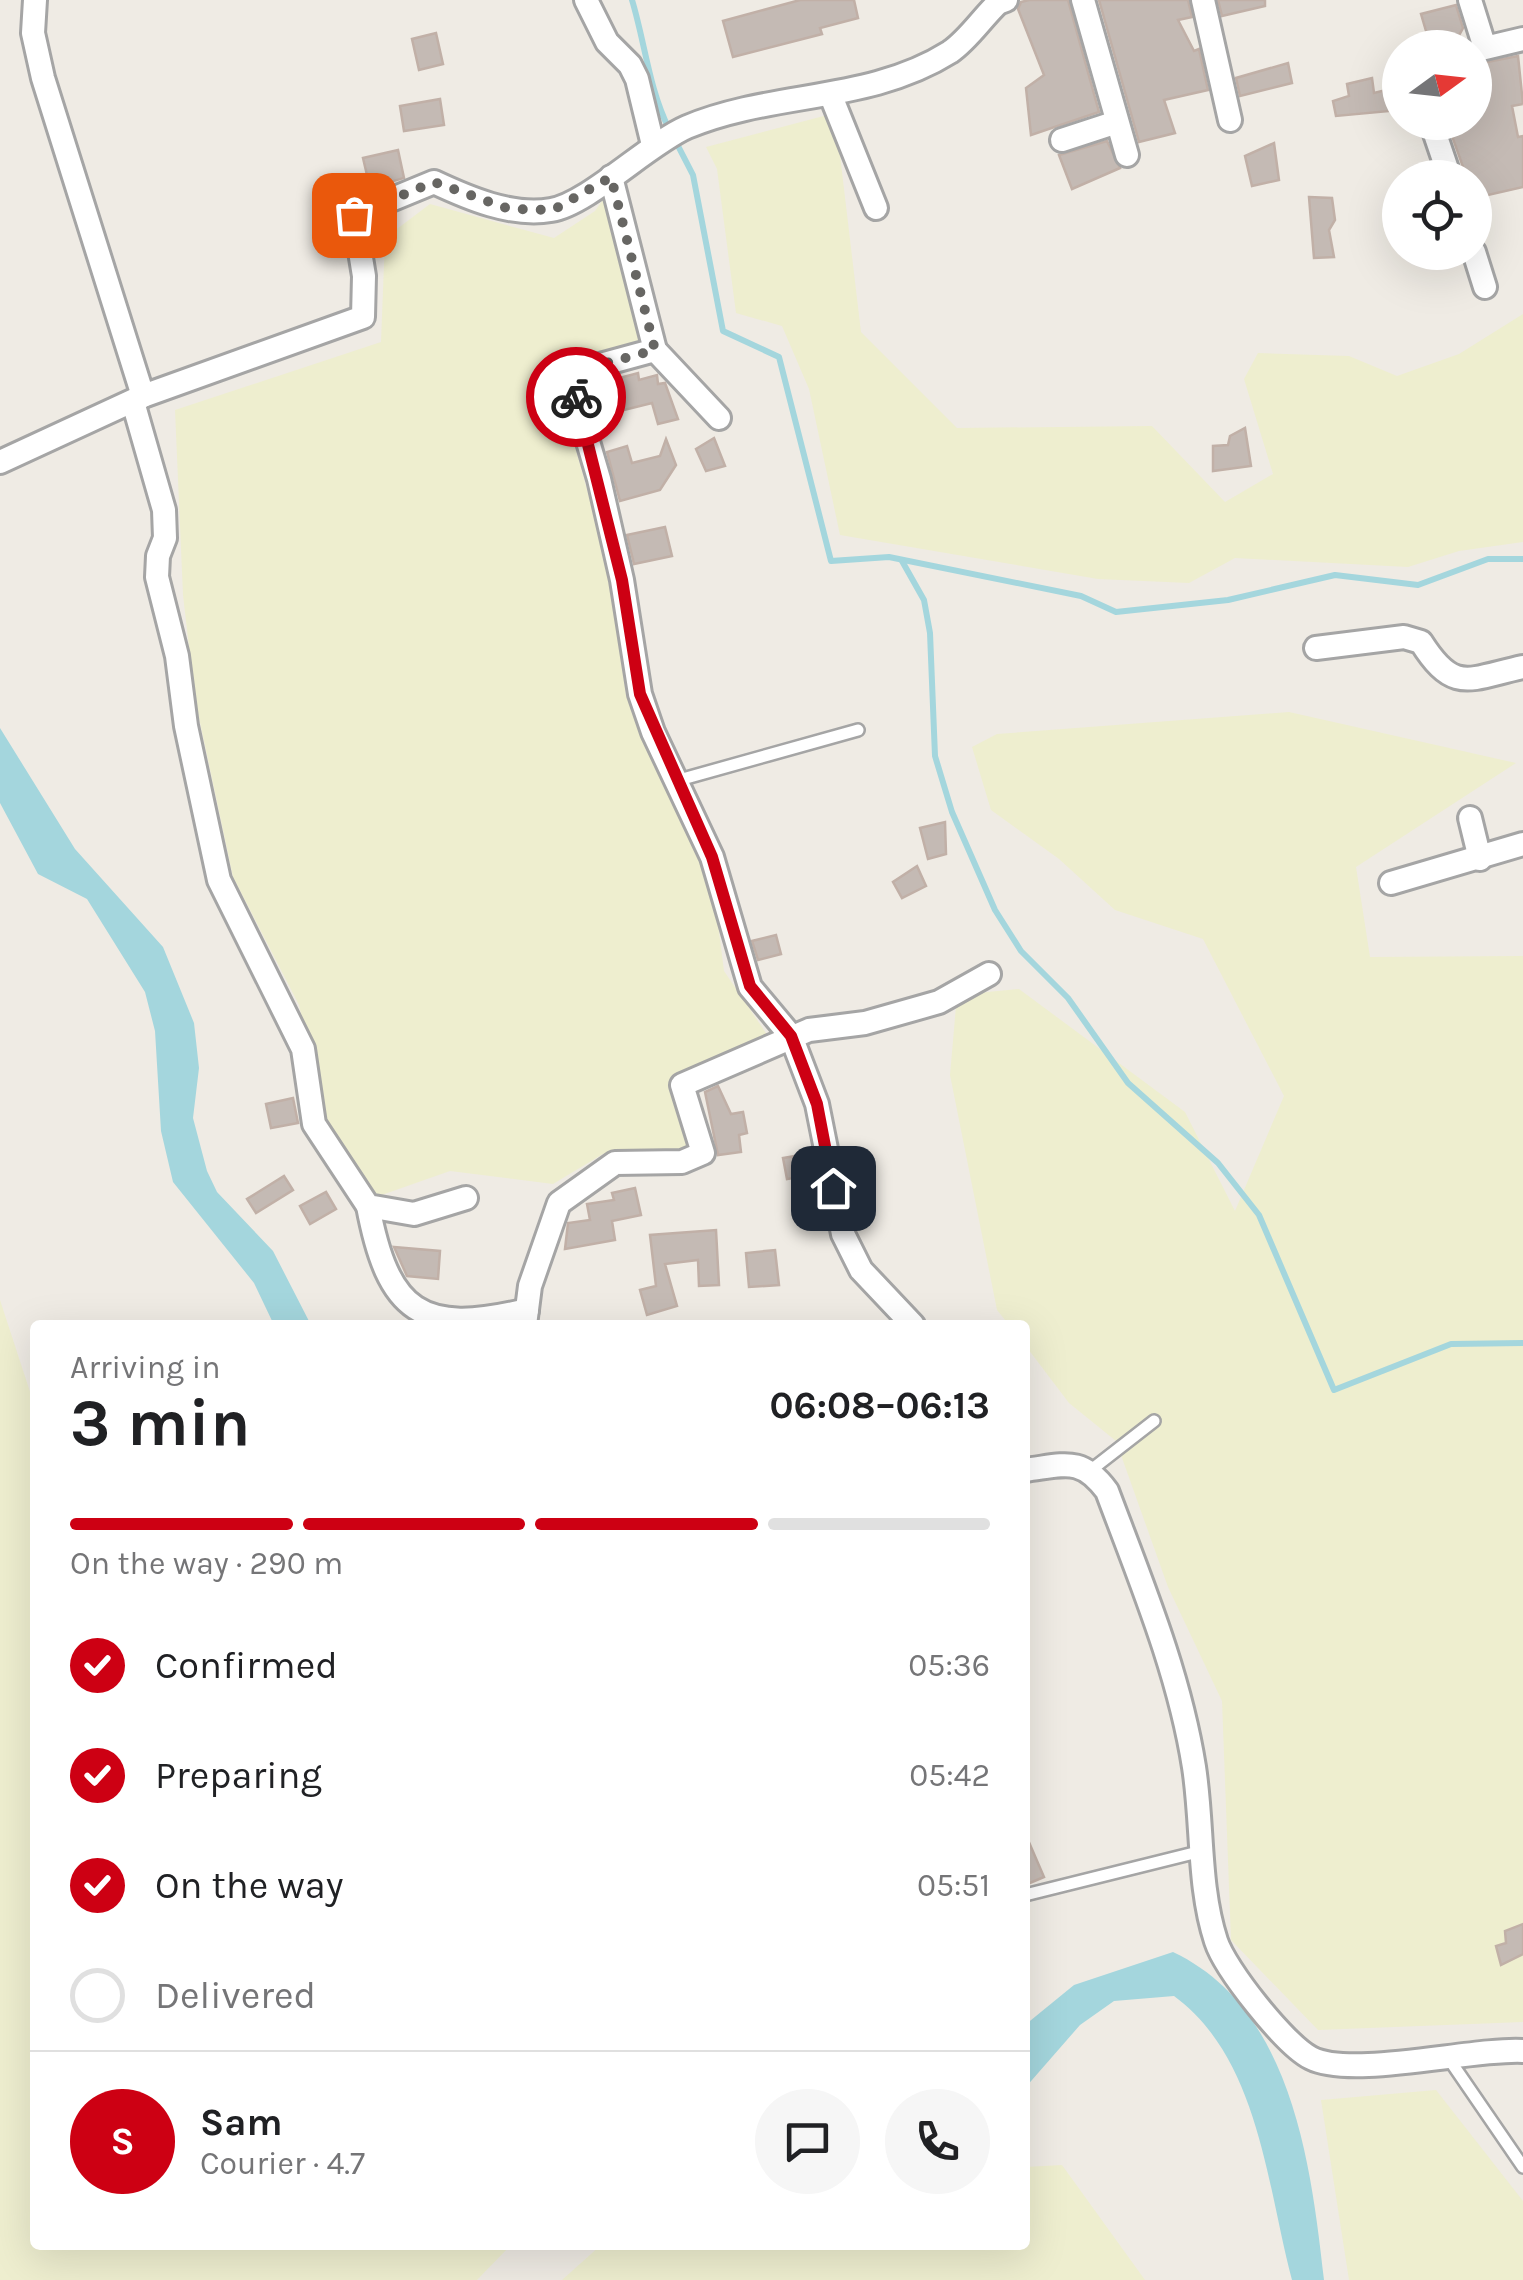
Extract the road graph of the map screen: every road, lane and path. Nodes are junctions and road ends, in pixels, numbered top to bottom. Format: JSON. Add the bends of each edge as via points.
{"nodes":[{"id":1,"x":35,"y":0,"type":"edge"},
{"id":2,"x":586,"y":0,"type":"edge"},
{"id":3,"x":1083,"y":0,"type":"edge"},
{"id":4,"x":1203,"y":0,"type":"edge"},
{"id":5,"x":1470,"y":0,"type":"edge"},
{"id":6,"x":1000,"y":1,"type":"edge"},
{"id":7,"x":1476,"y":30,"type":"edge"},
{"id":8,"x":1523,"y":39,"type":"edge"},
{"id":9,"x":1492,"y":46,"type":"edge"},
{"id":10,"x":832,"y":96,"type":"junction"},
{"id":11,"x":1230,"y":120,"type":"dead end"},
{"id":12,"x":1117,"y":122,"type":"junction"},
{"id":13,"x":669,"y":137,"type":"junction"},
{"id":14,"x":1062,"y":140,"type":"dead end"},
{"id":15,"x":1127,"y":155,"type":"dead end"},
{"id":16,"x":611,"y":177,"type":"junction"},
{"id":17,"x":876,"y":208,"type":"dead end"},
{"id":18,"x":1480,"y":270,"type":"edge"},
{"id":19,"x":1485,"y":287,"type":"dead end"},
{"id":20,"x":655,"y":350,"type":"junction"},
{"id":21,"x":138,"y":399,"type":"junction"},
{"id":22,"x":719,"y":418,"type":"dead end"},
{"id":23,"x":0,"y":462,"type":"edge"},
{"id":24,"x":1316,"y":648,"type":"dead end"},
{"id":25,"x":1523,"y":667,"type":"edge"},
{"id":26,"x":858,"y":730,"type":"dead end"},
{"id":27,"x":679,"y":780,"type":"junction"},
{"id":28,"x":1470,"y":818,"type":"dead end"},
{"id":29,"x":1523,"y":844,"type":"edge"},
{"id":30,"x":1480,"y":859,"type":"junction"},
{"id":31,"x":1391,"y":882,"type":"dead end"},
{"id":32,"x":990,"y":974,"type":"dead end"},
{"id":33,"x":791,"y":1036,"type":"junction"},
{"id":34,"x":466,"y":1198,"type":"dead end"},
{"id":35,"x":368,"y":1206,"type":"junction"},
{"id":36,"x":526,"y":1317,"type":"edge"},
{"id":37,"x":450,"y":1320,"type":"edge"},
{"id":38,"x":486,"y":1320,"type":"edge"},
{"id":39,"x":908,"y":1320,"type":"edge"},
{"id":40,"x":1154,"y":1421,"type":"dead end"},
{"id":41,"x":1030,"y":1469,"type":"edge"},
{"id":42,"x":1091,"y":1470,"type":"junction"},
{"id":43,"x":1202,"y":1851,"type":"junction"},
{"id":44,"x":1030,"y":1893,"type":"edge"},
{"id":45,"x":1523,"y":2051,"type":"edge"},
{"id":46,"x":1450,"y":2059,"type":"junction"},
{"id":47,"x":1523,"y":2167,"type":"edge"}],
"edges":[{"from":1,"to":21,"type":"street","via":[[33,33],[43,78]]},
{"from":2,"to":13,"type":"street"},
{"from":3,"to":12,"type":"street"},
{"from":4,"to":11,"type":"street"},
{"from":5,"to":7,"type":"street"},
{"from":6,"to":10,"type":"street","via":[[954,50],[904,77]]},
{"from":8,"to":9,"type":"street"},
{"from":10,"to":13,"type":"street","via":[[755,107]]},
{"from":10,"to":17,"type":"street"},
{"from":12,"to":14,"type":"street"},
{"from":12,"to":15,"type":"street"},
{"from":13,"to":16,"type":"street"},
{"from":16,"to":20,"type":"street"},
{"from":16,"to":21,"type":"street","via":[[553,210],[509,209],[434,182],[354,215],[363,317]]},
{"from":18,"to":19,"type":"street"},
{"from":20,"to":22,"type":"street"},
{"from":20,"to":27,"type":"street","via":[[588,368],[575,381],[576,401],[622,580],[640,694]]},
{"from":21,"to":23,"type":"street"},
{"from":21,"to":35,"type":"street","via":[[164,510],[157,577],[219,880],[303,1049],[314,1124]]},
{"from":24,"to":25,"type":"street","via":[[1404,636],[1421,642],[1440,672],[1462,680]]},
{"from":26,"to":27,"type":"lane"},
{"from":27,"to":33,"type":"street","via":[[712,857],[750,986]]},
{"from":28,"to":30,"type":"street"},
{"from":29,"to":30,"type":"street"},
{"from":30,"to":31,"type":"street"},
{"from":32,"to":33,"type":"street","via":[[903,1015]]},
{"from":33,"to":36,"type":"street","via":[[682,1085],[703,1154],[682,1162],[615,1164],[558,1204]]},
{"from":33,"to":39,"type":"street","via":[[817,1104],[843,1234],[861,1270]]},
{"from":34,"to":35,"type":"street","via":[[414,1214]]},
{"from":35,"to":37,"type":"street","via":[[377,1253],[398,1296],[424,1314]]},
{"from":36,"to":38,"type":"street"},
{"from":40,"to":42,"type":"lane"},
{"from":41,"to":42,"type":"street","via":[[1070,1464]]},
{"from":42,"to":43,"type":"street","via":[[1107,1491],[1169,1657],[1194,1767]]},
{"from":43,"to":44,"type":"lane"},
{"from":43,"to":46,"type":"street","via":[[1217,1946],[1282,2038],[1313,2060],[1344,2064]]},
{"from":45,"to":46,"type":"street"},
{"from":46,"to":47,"type":"lane"}]}
